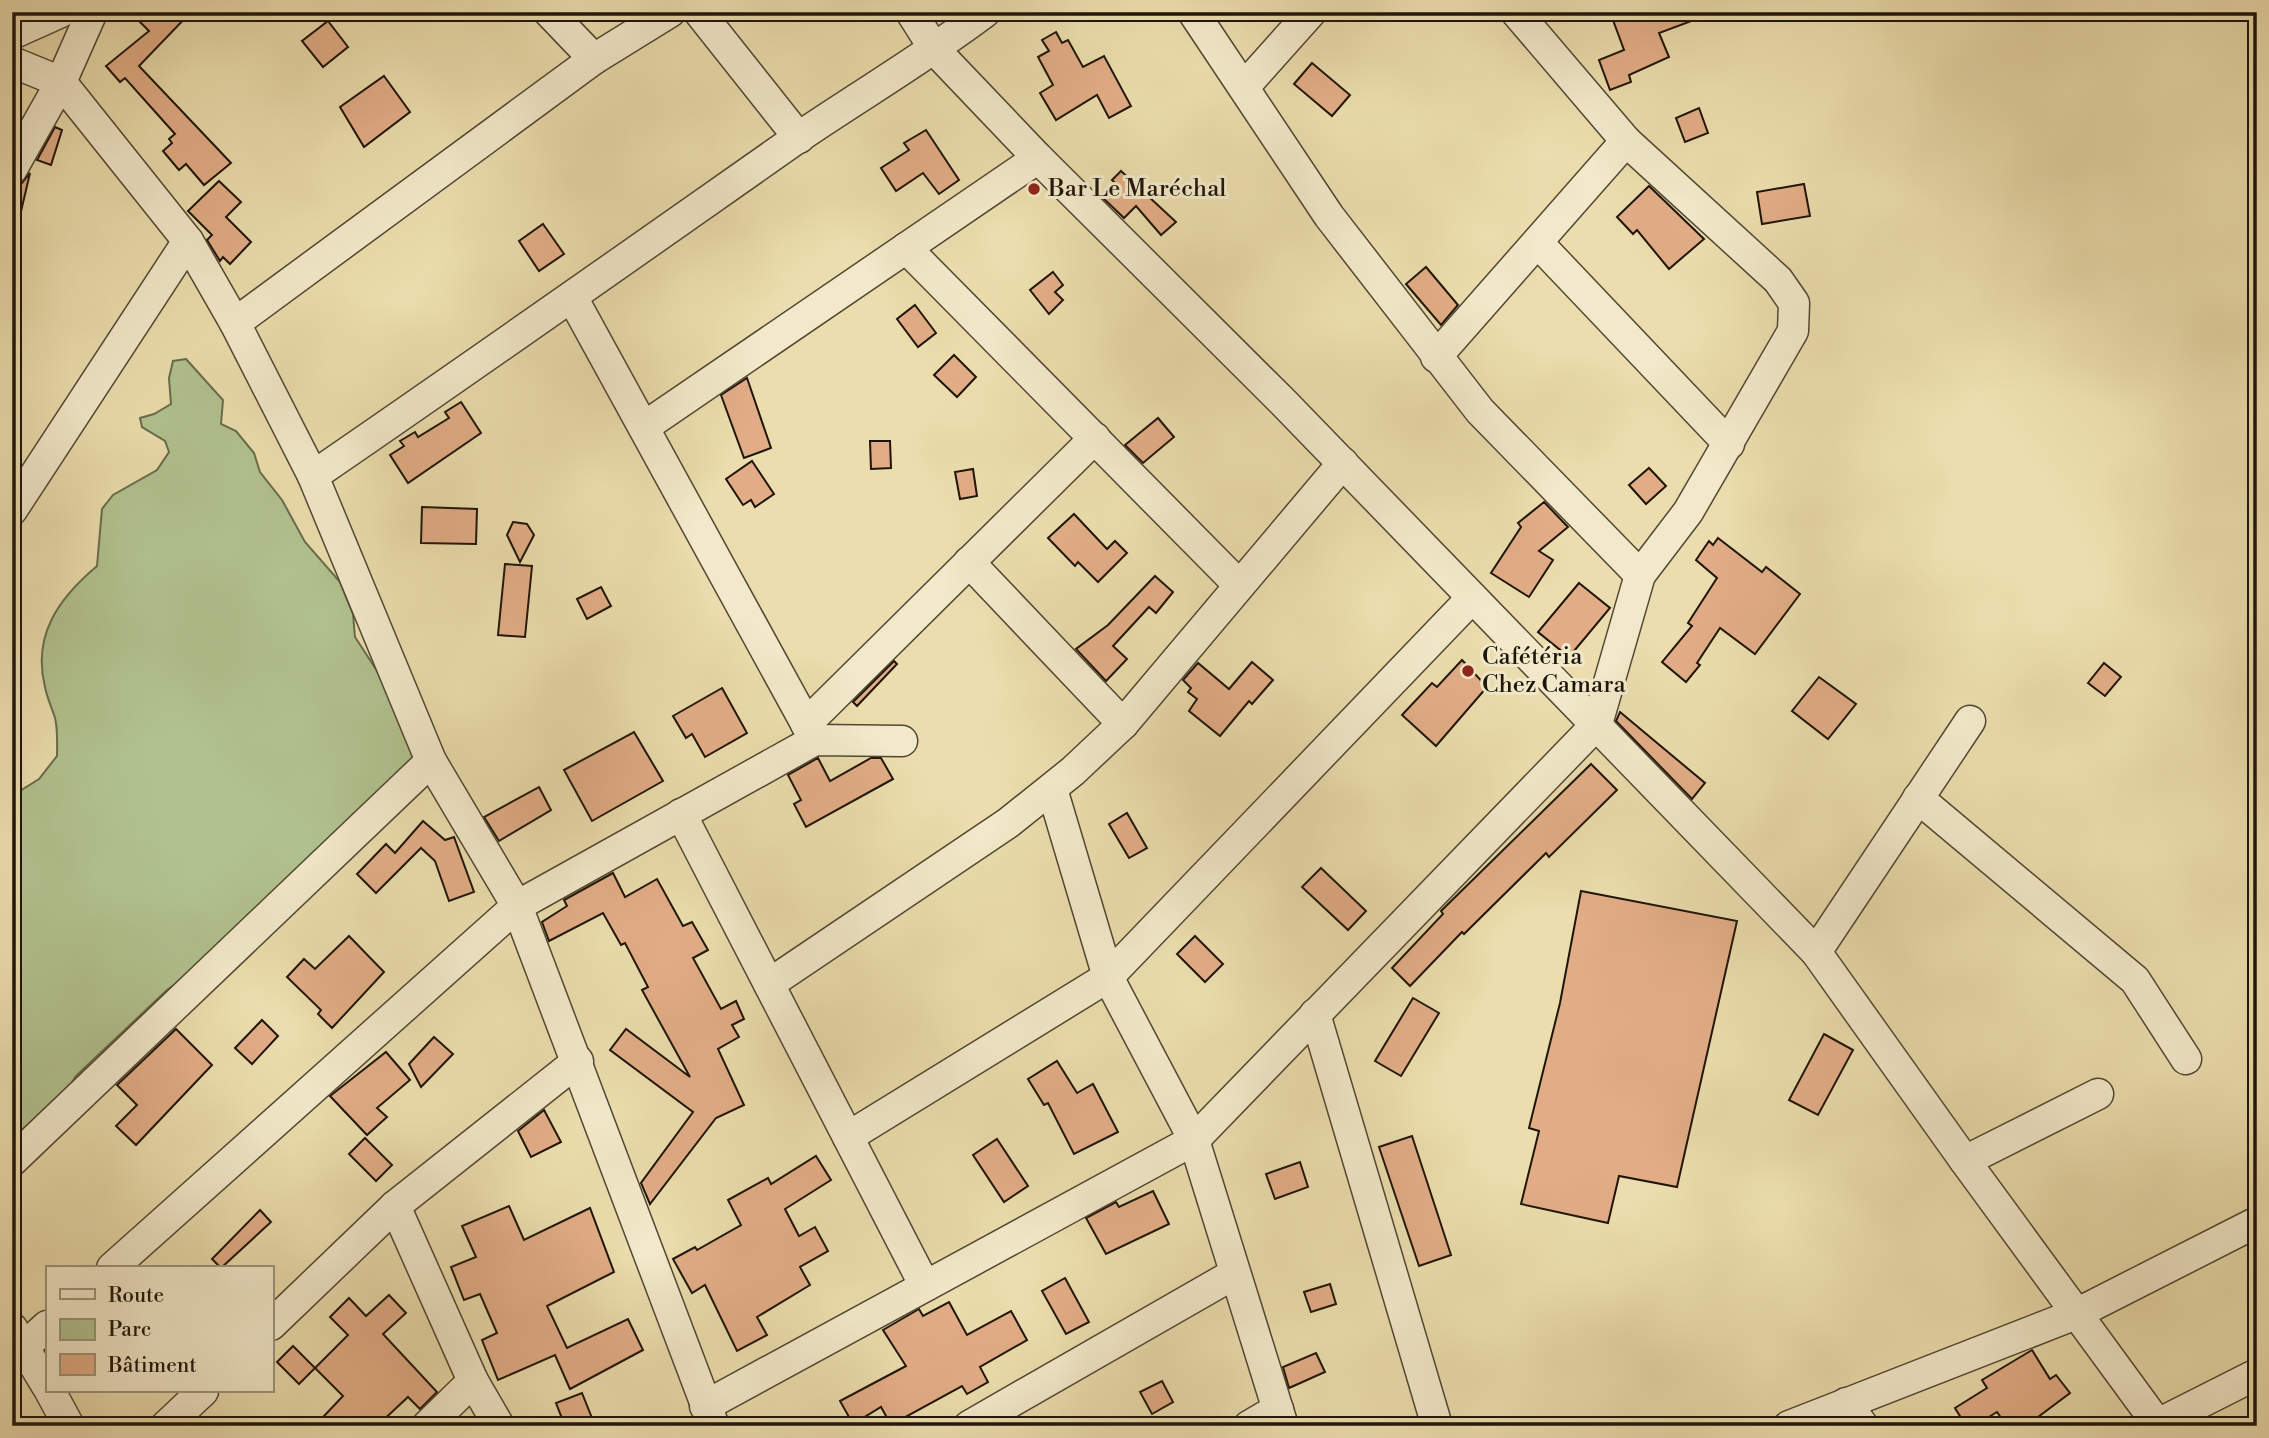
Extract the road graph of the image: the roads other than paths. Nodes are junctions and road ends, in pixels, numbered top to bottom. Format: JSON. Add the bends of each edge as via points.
{"nodes":[{"id":1,"x":61,"y":12,"type":"edge"},
{"id":2,"x":92,"y":12,"type":"edge"},
{"id":3,"x":550,"y":12,"type":"edge"},
{"id":4,"x":670,"y":12,"type":"edge"},
{"id":5,"x":699,"y":12,"type":"edge"},
{"id":6,"x":911,"y":12,"type":"edge"},
{"id":7,"x":985,"y":12,"type":"edge"},
{"id":8,"x":1193,"y":12,"type":"edge"},
{"id":9,"x":1311,"y":12,"type":"edge"},
{"id":10,"x":1516,"y":12,"type":"edge"},
{"id":11,"x":12,"y":34,"type":"edge"},
{"id":12,"x":934,"y":50,"type":"junction"},
{"id":13,"x":594,"y":59,"type":"junction"},
{"id":14,"x":12,"y":62,"type":"edge"},
{"id":15,"x":61,"y":82,"type":"junction"},
{"id":16,"x":1245,"y":86,"type":"junction"},
{"id":17,"x":799,"y":138,"type":"junction"},
{"id":18,"x":1626,"y":141,"type":"junction"},
{"id":19,"x":1038,"y":159,"type":"junction"},
{"id":20,"x":12,"y":169,"type":"edge"},
{"id":21,"x":188,"y":241,"type":"junction"},
{"id":22,"x":1538,"y":243,"type":"junction"},
{"id":23,"x":906,"y":248,"type":"junction"},
{"id":24,"x":573,"y":299,"type":"junction"},
{"id":25,"x":235,"y":323,"type":"junction"},
{"id":26,"x":1436,"y":356,"type":"junction"},
{"id":27,"x":643,"y":427,"type":"junction"},
{"id":28,"x":1096,"y":438,"type":"junction"},
{"id":29,"x":1729,"y":444,"type":"junction"},
{"id":30,"x":1343,"y":463,"type":"junction"},
{"id":31,"x":313,"y":476,"type":"junction"},
{"id":32,"x":12,"y":510,"type":"edge"},
{"id":33,"x":969,"y":562,"type":"junction"},
{"id":34,"x":1640,"y":575,"type":"junction"},
{"id":35,"x":1238,"y":584,"type":"junction"},
{"id":36,"x":1471,"y":599,"type":"junction"},
{"id":37,"x":1970,"y":721,"type":"dead end"},
{"id":38,"x":1123,"y":724,"type":"junction"},
{"id":39,"x":1597,"y":724,"type":"junction"},
{"id":40,"x":810,"y":732,"type":"junction"},
{"id":41,"x":902,"y":741,"type":"dead end"},
{"id":42,"x":431,"y":761,"type":"junction"},
{"id":43,"x":1052,"y":789,"type":"junction"},
{"id":44,"x":1918,"y":798,"type":"junction"},
{"id":45,"x":681,"y":814,"type":"junction"},
{"id":46,"x":517,"y":906,"type":"junction"},
{"id":47,"x":1816,"y":951,"type":"junction"},
{"id":48,"x":1108,"y":977,"type":"junction"},
{"id":49,"x":769,"y":984,"type":"junction"},
{"id":50,"x":1315,"y":1014,"type":"junction"},
{"id":51,"x":2186,"y":1059,"type":"dead end"},
{"id":52,"x":578,"y":1061,"type":"junction"},
{"id":53,"x":2098,"y":1094,"type":"dead end"},
{"id":54,"x":848,"y":1137,"type":"junction"},
{"id":55,"x":1194,"y":1140,"type":"junction"},
{"id":56,"x":12,"y":1161,"type":"edge"},
{"id":57,"x":1965,"y":1161,"type":"junction"},
{"id":58,"x":395,"y":1206,"type":"junction"},
{"id":59,"x":2257,"y":1222,"type":"edge"},
{"id":60,"x":114,"y":1266,"type":"edge"},
{"id":61,"x":1234,"y":1274,"type":"junction"},
{"id":62,"x":925,"y":1286,"type":"junction"},
{"id":63,"x":2076,"y":1314,"type":"junction"},
{"id":64,"x":273,"y":1323,"type":"edge"},
{"id":65,"x":24,"y":1340,"type":"edge"},
{"id":66,"x":2257,"y":1374,"type":"edge"},
{"id":67,"x":473,"y":1381,"type":"junction"},
{"id":68,"x":46,"y":1384,"type":"edge"},
{"id":69,"x":51,"y":1392,"type":"edge"},
{"id":70,"x":202,"y":1392,"type":"edge"},
{"id":71,"x":1855,"y":1414,"type":"edge"},
{"id":72,"x":709,"y":1416,"type":"edge"},
{"id":73,"x":1281,"y":1418,"type":"edge"},
{"id":74,"x":2159,"y":1425,"type":"edge"},
{"id":75,"x":69,"y":1426,"type":"edge"},
{"id":76,"x":166,"y":1426,"type":"edge"},
{"id":77,"x":427,"y":1426,"type":"edge"},
{"id":78,"x":499,"y":1426,"type":"edge"},
{"id":79,"x":969,"y":1426,"type":"edge"},
{"id":80,"x":1249,"y":1426,"type":"edge"},
{"id":81,"x":1437,"y":1426,"type":"edge"},
{"id":82,"x":1789,"y":1426,"type":"edge"}],
"edges":[{"from":1,"to":11,"type":"street"},
{"from":2,"to":15,"type":"street"},
{"from":3,"to":13,"type":"street"},
{"from":4,"to":13,"type":"street"},
{"from":5,"to":17,"type":"street"},
{"from":6,"to":12,"type":"street"},
{"from":7,"to":12,"type":"street"},
{"from":8,"to":16,"type":"street"},
{"from":9,"to":16,"type":"street"},
{"from":10,"to":18,"type":"street"},
{"from":12,"to":17,"type":"street"},
{"from":12,"to":19,"type":"street"},
{"from":13,"to":25,"type":"street"},
{"from":14,"to":15,"type":"street"},
{"from":15,"to":20,"type":"street"},
{"from":15,"to":21,"type":"street"},
{"from":16,"to":26,"type":"street","via":[[1329,216]]},
{"from":17,"to":24,"type":"street"},
{"from":18,"to":22,"type":"street"},
{"from":18,"to":29,"type":"street","via":[[1769,271],[1794,303],[1793,331]]},
{"from":19,"to":23,"type":"street"},
{"from":19,"to":30,"type":"street"},
{"from":21,"to":25,"type":"street"},
{"from":21,"to":32,"type":"street"},
{"from":22,"to":26,"type":"street"},
{"from":22,"to":29,"type":"street"},
{"from":23,"to":27,"type":"street"},
{"from":23,"to":28,"type":"street"},
{"from":24,"to":27,"type":"street"},
{"from":24,"to":31,"type":"street"},
{"from":25,"to":31,"type":"street"},
{"from":26,"to":34,"type":"street","via":[[1480,411]]},
{"from":27,"to":40,"type":"street"},
{"from":28,"to":33,"type":"street"},
{"from":28,"to":35,"type":"street"},
{"from":29,"to":34,"type":"street","via":[[1688,512]]},
{"from":30,"to":35,"type":"street"},
{"from":30,"to":36,"type":"street"},
{"from":31,"to":42,"type":"street"},
{"from":33,"to":38,"type":"street"},
{"from":33,"to":40,"type":"street"},
{"from":34,"to":39,"type":"street"},
{"from":35,"to":38,"type":"street"},
{"from":36,"to":39,"type":"street"},
{"from":36,"to":48,"type":"street"},
{"from":37,"to":44,"type":"street"},
{"from":38,"to":43,"type":"street"},
{"from":39,"to":47,"type":"street"},
{"from":39,"to":50,"type":"street"},
{"from":40,"to":41,"type":"street"},
{"from":40,"to":45,"type":"street"},
{"from":42,"to":46,"type":"street"},
{"from":42,"to":56,"type":"street"},
{"from":43,"to":48,"type":"street"},
{"from":43,"to":49,"type":"street"},
{"from":44,"to":47,"type":"street"},
{"from":44,"to":51,"type":"street","via":[[2134,980]]},
{"from":45,"to":46,"type":"street"},
{"from":45,"to":49,"type":"street"},
{"from":46,"to":52,"type":"street"},
{"from":46,"to":60,"type":"street"},
{"from":47,"to":57,"type":"street"},
{"from":48,"to":54,"type":"street"},
{"from":48,"to":55,"type":"street"},
{"from":49,"to":54,"type":"street"},
{"from":50,"to":55,"type":"street"},
{"from":50,"to":81,"type":"street"},
{"from":52,"to":58,"type":"street"},
{"from":52,"to":72,"type":"street"},
{"from":53,"to":57,"type":"street"},
{"from":54,"to":62,"type":"street"},
{"from":55,"to":61,"type":"street"},
{"from":55,"to":62,"type":"street"},
{"from":57,"to":63,"type":"street"},
{"from":58,"to":64,"type":"street"},
{"from":58,"to":67,"type":"street"},
{"from":59,"to":63,"type":"street"},
{"from":61,"to":73,"type":"street"},
{"from":61,"to":79,"type":"street"},
{"from":62,"to":72,"type":"street"},
{"from":63,"to":71,"type":"street"},
{"from":63,"to":74,"type":"street"},
{"from":65,"to":68,"type":"street"},
{"from":66,"to":74,"type":"street"},
{"from":67,"to":77,"type":"street"},
{"from":67,"to":78,"type":"street"},
{"from":69,"to":75,"type":"street"},
{"from":70,"to":76,"type":"street"},
{"from":71,"to":82,"type":"street"},
{"from":73,"to":80,"type":"street"}]}
